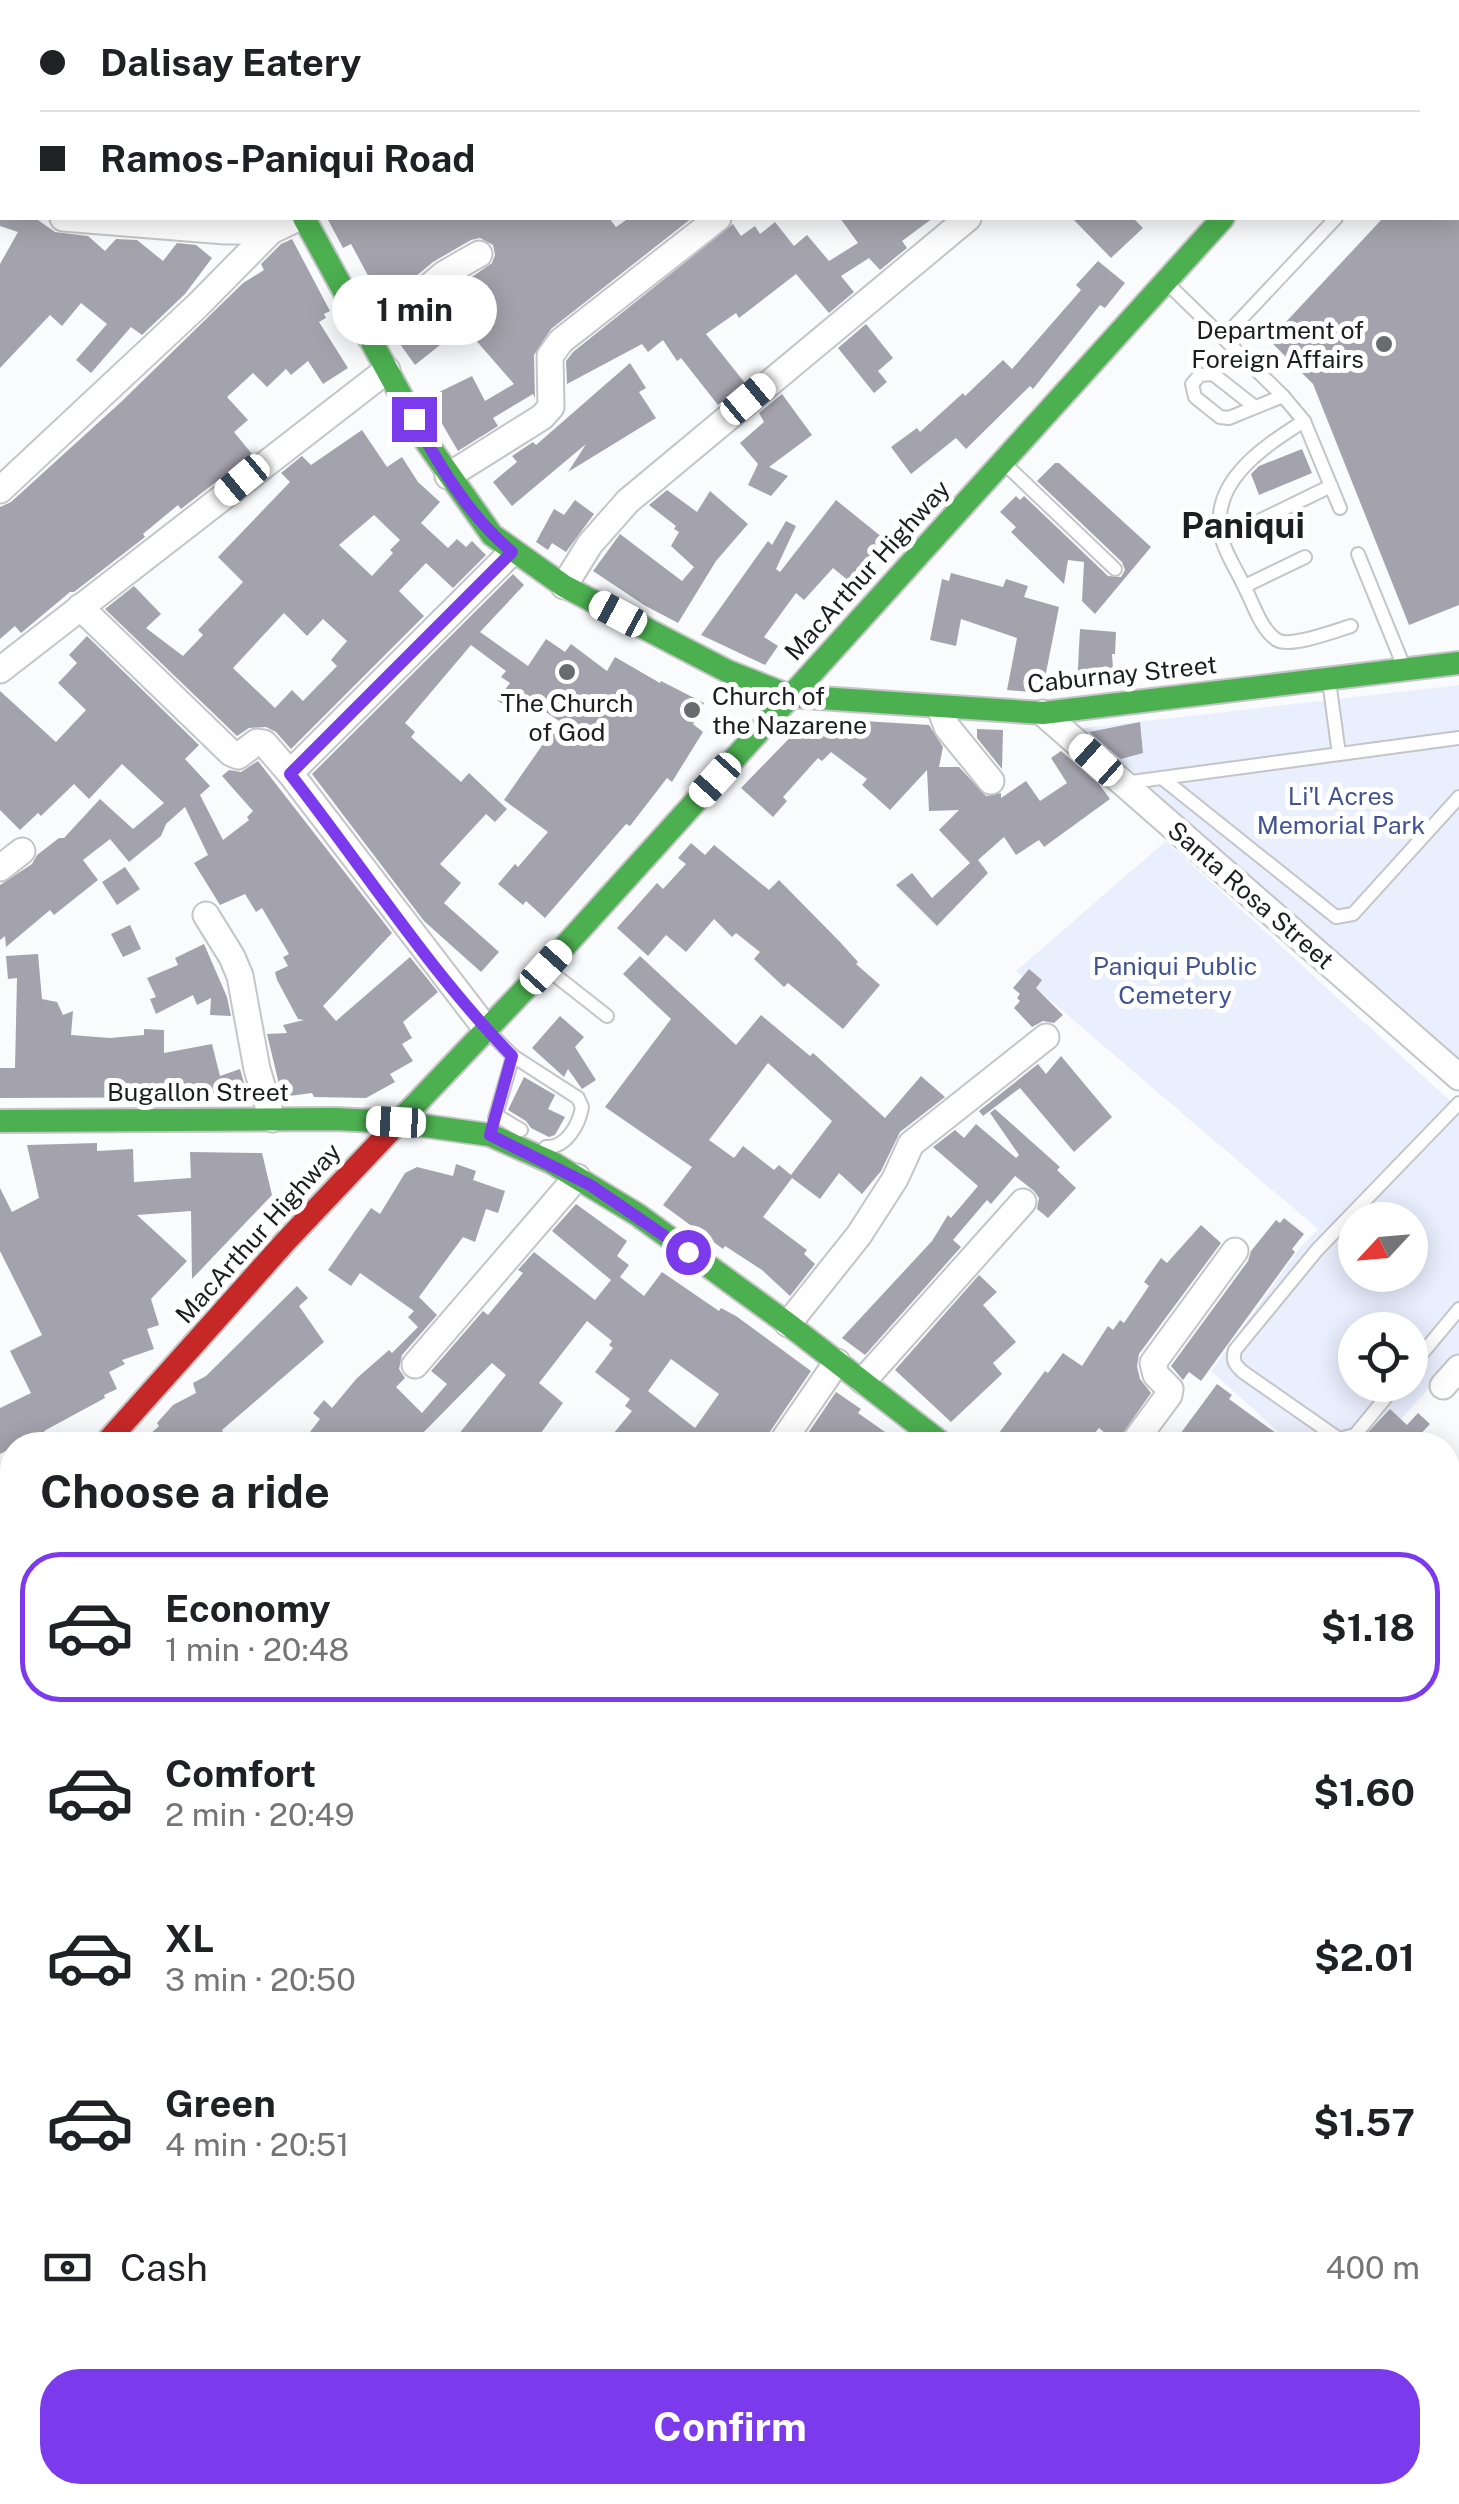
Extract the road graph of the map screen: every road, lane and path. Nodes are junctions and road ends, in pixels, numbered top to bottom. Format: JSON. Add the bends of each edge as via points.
{"nodes":[{"id":1,"x":87,"y":220,"type":"edge"},
{"id":2,"x":296,"y":220,"type":"edge"},
{"id":3,"x":302,"y":220,"type":"edge"},
{"id":4,"x":715,"y":220,"type":"edge"},
{"id":5,"x":966,"y":220,"type":"edge"},
{"id":6,"x":1221,"y":220,"type":"edge"},
{"id":7,"x":1334,"y":220,"type":"edge"},
{"id":8,"x":271,"y":231,"type":"junction"},
{"id":9,"x":479,"y":254,"type":"dead end"},
{"id":10,"x":1165,"y":282,"type":"junction"},
{"id":11,"x":370,"y":337,"type":"junction"},
{"id":12,"x":1224,"y":337,"type":"junction"},
{"id":13,"x":387,"y":370,"type":"junction"},
{"id":14,"x":1283,"y":396,"type":"junction"},
{"id":15,"x":1256,"y":407,"type":"junction"},
{"id":16,"x":1304,"y":421,"type":"junction"},
{"id":17,"x":1003,"y":462,"type":"junction"},
{"id":18,"x":448,"y":476,"type":"junction"},
{"id":19,"x":1330,"y":486,"type":"junction"},
{"id":20,"x":0,"y":490,"type":"edge"},
{"id":21,"x":1340,"y":508,"type":"dead end"},
{"id":22,"x":1222,"y":539,"type":"junction"},
{"id":23,"x":512,"y":552,"type":"junction"},
{"id":24,"x":1358,"y":554,"type":"dead end"},
{"id":25,"x":1305,"y":557,"type":"dead end"},
{"id":26,"x":1115,"y":569,"type":"dead end"},
{"id":27,"x":564,"y":586,"type":"junction"},
{"id":28,"x":1244,"y":586,"type":"junction"},
{"id":29,"x":80,"y":607,"type":"junction"},
{"id":30,"x":1351,"y":626,"type":"dead end"},
{"id":31,"x":1459,"y":663,"type":"edge"},
{"id":32,"x":0,"y":670,"type":"edge"},
{"id":33,"x":1405,"y":670,"type":"junction"},
{"id":34,"x":1329,"y":679,"type":"junction"},
{"id":35,"x":790,"y":696,"type":"junction"},
{"id":36,"x":940,"y":708,"type":"junction"},
{"id":37,"x":1043,"y":713,"type":"junction"},
{"id":38,"x":1459,"y":738,"type":"edge"},
{"id":39,"x":1340,"y":754,"type":"junction"},
{"id":40,"x":290,"y":774,"type":"junction"},
{"id":41,"x":1162,"y":778,"type":"junction"},
{"id":42,"x":991,"y":780,"type":"dead end"},
{"id":43,"x":1122,"y":783,"type":"junction"},
{"id":44,"x":1459,"y":797,"type":"edge"},
{"id":45,"x":22,"y":851,"type":"dead end"},
{"id":46,"x":0,"y":868,"type":"edge"},
{"id":47,"x":206,"y":915,"type":"dead end"},
{"id":48,"x":546,"y":967,"type":"junction"},
{"id":49,"x":607,"y":1016,"type":"dead end"},
{"id":50,"x":487,"y":1030,"type":"junction"},
{"id":51,"x":1046,"y":1037,"type":"dead end"},
{"id":52,"x":512,"y":1056,"type":"junction"},
{"id":53,"x":1459,"y":1077,"type":"edge"},
{"id":54,"x":1459,"y":1103,"type":"edge"},
{"id":55,"x":2,"y":1119,"type":"edge"},
{"id":56,"x":272,"y":1119,"type":"junction"},
{"id":57,"x":396,"y":1122,"type":"junction"},
{"id":58,"x":493,"y":1125,"type":"junction"},
{"id":59,"x":576,"y":1177,"type":"junction"},
{"id":60,"x":1023,"y":1202,"type":"dead end"},
{"id":61,"x":1235,"y":1251,"type":"dead end"},
{"id":62,"x":1459,"y":1309,"type":"edge"},
{"id":63,"x":788,"y":1324,"type":"junction"},
{"id":64,"x":1428,"y":1346,"type":"edge"},
{"id":65,"x":837,"y":1362,"type":"junction"},
{"id":66,"x":415,"y":1365,"type":"dead end"},
{"id":67,"x":863,"y":1381,"type":"junction"},
{"id":68,"x":1382,"y":1402,"type":"edge"},
{"id":69,"x":116,"y":1432,"type":"edge"},
{"id":70,"x":789,"y":1432,"type":"edge"},
{"id":71,"x":928,"y":1432,"type":"edge"},
{"id":72,"x":1142,"y":1432,"type":"edge"},
{"id":73,"x":1330,"y":1432,"type":"edge"},
{"id":74,"x":1357,"y":1432,"type":"edge"}],
"edges":[{"from":1,"to":8,"type":"street"},
{"from":2,"to":8,"type":"street"},
{"from":3,"to":11,"type":"main road","name":"Caburnay Street"},
{"from":4,"to":18,"type":"street","via":[[561,341],[550,356],[551,407],[542,417]]},
{"from":5,"to":27,"type":"street","via":[[628,501]]},
{"from":6,"to":10,"type":"main road","name":"MacArthur Highway"},
{"from":7,"to":12,"type":"lane"},
{"from":8,"to":20,"type":"street"},
{"from":9,"to":11,"type":"street","via":[[444,274]]},
{"from":10,"to":12,"type":"lane"},
{"from":10,"to":17,"type":"main road","name":"MacArthur Highway"},
{"from":11,"to":13,"type":"main road","name":"Caburnay Street"},
{"from":12,"to":14,"type":"lane"},
{"from":13,"to":18,"type":"main road","name":"Caburnay Street"},
{"from":13,"to":29,"type":"street"},
{"from":14,"to":15,"type":"lane"},
{"from":14,"to":16,"type":"lane"},
{"from":15,"to":15,"type":"lane","via":[[1220,417],[1194,397],[1192,384],[1214,374]]},
{"from":16,"to":19,"type":"lane"},
{"from":16,"to":22,"type":"lane","via":[[1245,464],[1223,503]]},
{"from":17,"to":26,"type":"lane"},
{"from":17,"to":35,"type":"main road","name":"MacArthur Highway"},
{"from":18,"to":23,"type":"main road","name":"Caburnay Street"},
{"from":19,"to":21,"type":"lane"},
{"from":19,"to":22,"type":"lane"},
{"from":22,"to":28,"type":"lane"},
{"from":23,"to":27,"type":"main road","name":"Caburnay Street"},
{"from":23,"to":40,"type":"street"},
{"from":24,"to":33,"type":"lane"},
{"from":25,"to":28,"type":"lane"},
{"from":27,"to":35,"type":"main road","name":"Caburnay Street","via":[[727,671]]},
{"from":28,"to":30,"type":"lane","via":[[1277,641]]},
{"from":29,"to":32,"type":"street"},
{"from":29,"to":40,"type":"street","via":[[231,753],[264,743]]},
{"from":31,"to":33,"type":"main road","name":"Caburnay Street"},
{"from":33,"to":34,"type":"main road","name":"Caburnay Street"},
{"from":34,"to":37,"type":"main road","name":"Caburnay Street"},
{"from":34,"to":39,"type":"lane"},
{"from":35,"to":36,"type":"main road","name":"Caburnay Street"},
{"from":35,"to":48,"type":"main road","name":"MacArthur Highway"},
{"from":36,"to":37,"type":"main road","name":"Caburnay Street"},
{"from":36,"to":42,"type":"street","via":[[947,727]]},
{"from":37,"to":43,"type":"street","name":"Santa Rosa Street"},
{"from":38,"to":39,"type":"lane"},
{"from":39,"to":41,"type":"lane"},
{"from":40,"to":50,"type":"street"},
{"from":41,"to":43,"type":"lane"},
{"from":41,"to":44,"type":"lane","via":[[1336,917],[1353,914]]},
{"from":43,"to":53,"type":"street","name":"Santa Rosa Street"},
{"from":45,"to":46,"type":"street"},
{"from":47,"to":56,"type":"street","via":[[240,976]]},
{"from":48,"to":49,"type":"lane"},
{"from":48,"to":50,"type":"main road","name":"MacArthur Highway"},
{"from":50,"to":52,"type":"lane"},
{"from":50,"to":57,"type":"main road","name":"MacArthur Highway"},
{"from":51,"to":63,"type":"street","via":[[911,1144],[859,1235]]},
{"from":52,"to":58,"type":"lane"},
{"from":52,"to":58,"type":"lane","via":[[578,1098],[582,1114],[556,1147]]},
{"from":54,"to":73,"type":"lane","via":[[1317,1250],[1235,1350],[1236,1366]]},
{"from":55,"to":56,"type":"main road","name":"Bugallon Street"},
{"from":56,"to":57,"type":"main road","name":"Bugallon Street"},
{"from":57,"to":58,"type":"main road","name":"Bugallon Street"},
{"from":57,"to":69,"type":"main road","name":"MacArthur Highway"},
{"from":58,"to":59,"type":"main road","name":"Bugallon Street"},
{"from":59,"to":63,"type":"main road","name":"Bugallon Street"},
{"from":59,"to":66,"type":"street"},
{"from":60,"to":67,"type":"street"},
{"from":61,"to":72,"type":"street","via":[[1154,1363],[1170,1395]]},
{"from":62,"to":64,"type":"lane"},
{"from":63,"to":65,"type":"main road","name":"Bugallon Street"},
{"from":65,"to":67,"type":"main road","name":"Bugallon Street"},
{"from":65,"to":70,"type":"street"},
{"from":67,"to":71,"type":"main road","name":"Bugallon Street"},
{"from":68,"to":74,"type":"lane"}]}
